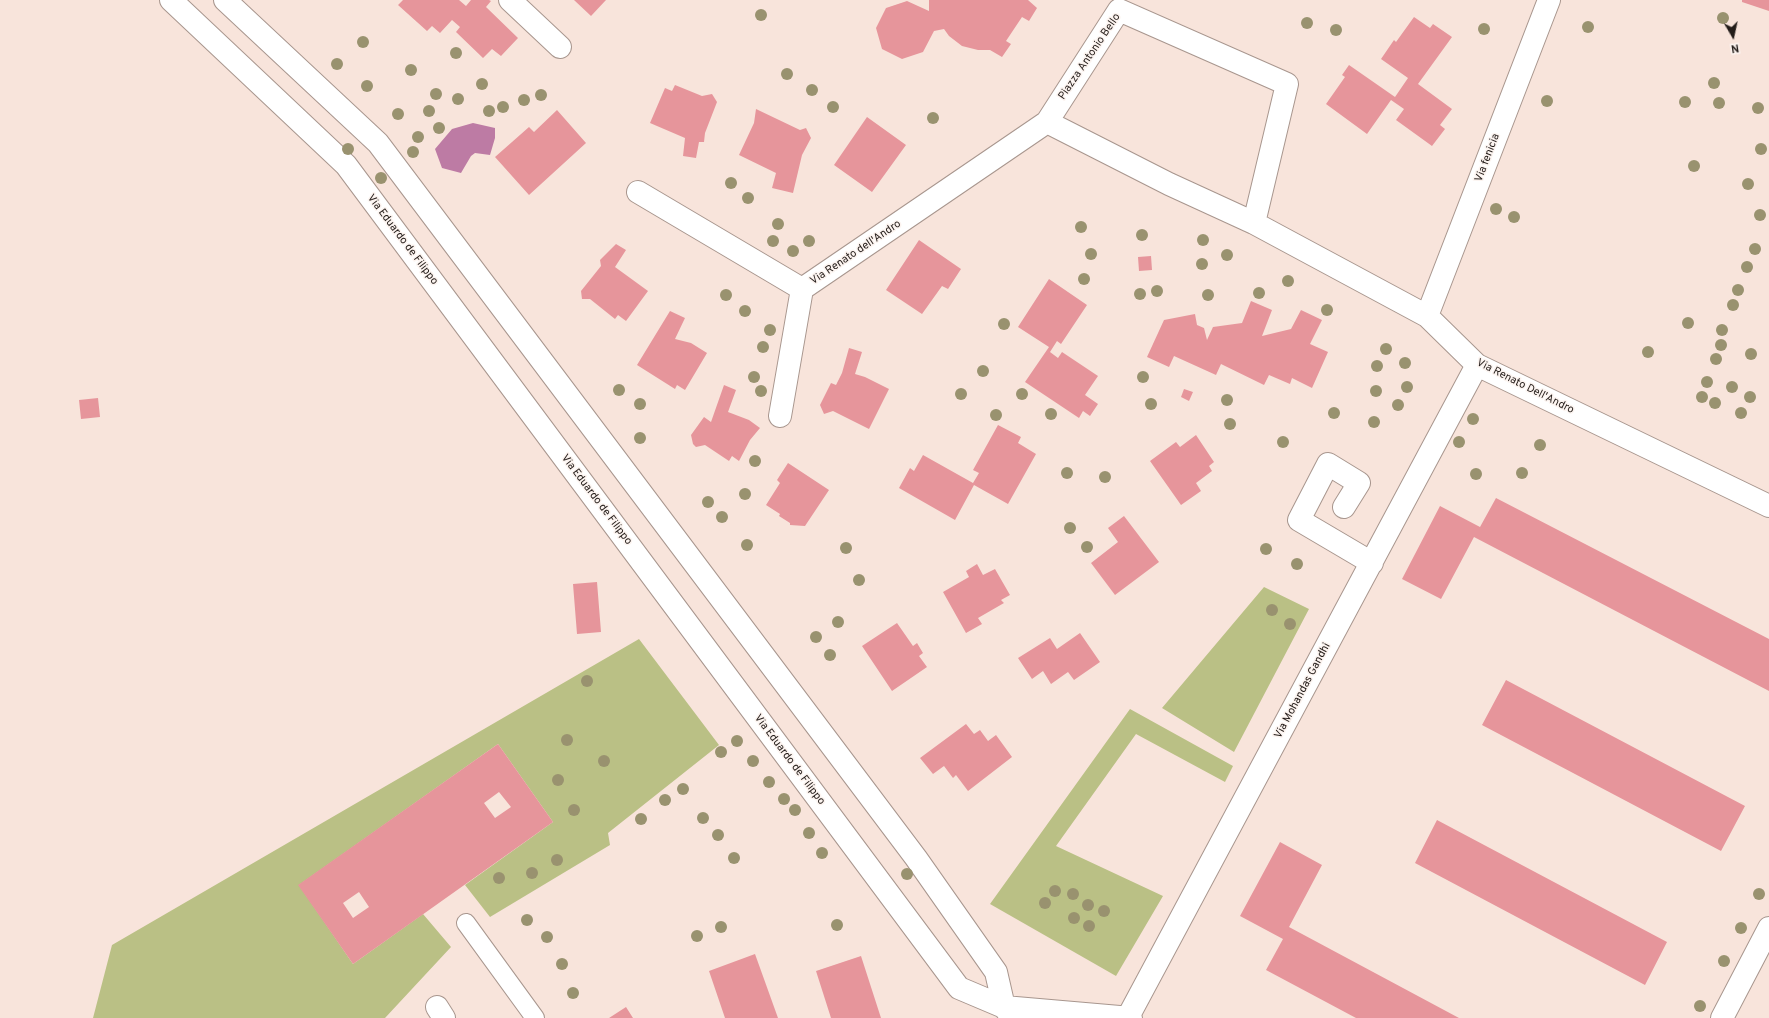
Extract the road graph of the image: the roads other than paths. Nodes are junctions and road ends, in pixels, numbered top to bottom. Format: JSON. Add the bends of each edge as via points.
{"nodes":[{"id":1,"x":172,"y":0,"type":"edge"},
{"id":2,"x":225,"y":0,"type":"edge"},
{"id":3,"x":510,"y":0,"type":"edge"},
{"id":4,"x":1549,"y":0,"type":"edge"},
{"id":5,"x":560,"y":47,"type":"dead end"},
{"id":6,"x":1047,"y":122,"type":"junction"},
{"id":7,"x":638,"y":192,"type":"dead end"},
{"id":8,"x":1254,"y":223,"type":"junction"},
{"id":9,"x":802,"y":289,"type":"junction"},
{"id":10,"x":1428,"y":316,"type":"junction"},
{"id":11,"x":1477,"y":365,"type":"junction"},
{"id":12,"x":780,"y":416,"type":"dead end"},
{"id":13,"x":1769,"y":506,"type":"edge"},
{"id":14,"x":1344,"y":507,"type":"dead end"},
{"id":15,"x":1372,"y":563,"type":"junction"},
{"id":16,"x":466,"y":923,"type":"dead end"},
{"id":17,"x":1769,"y":928,"type":"edge"},
{"id":18,"x":1004,"y":1014,"type":"edge"},
{"id":19,"x":1130,"y":1017,"type":"edge"},
{"id":20,"x":535,"y":1018,"type":"edge"},
{"id":21,"x":1722,"y":1018,"type":"edge"}],
"edges":[{"from":1,"to":18,"type":"street","name":"Via Eduardo de Filippo","via":[[346,165],[959,988]]},
{"from":2,"to":18,"type":"street","via":[[378,142],[916,858],[996,972]]},
{"from":3,"to":5,"type":"street"},
{"from":4,"to":10,"type":"street","name":"Via fenicia"},
{"from":6,"to":8,"type":"street","via":[[1169,184]]},
{"from":6,"to":8,"type":"street","name":"Piazza Antonio Bello","via":[[1119,10],[1287,84]]},
{"from":6,"to":9,"type":"street","name":"Via Renato dell'Andro"},
{"from":7,"to":9,"type":"street","name":"Via Renato dell'Andro"},
{"from":8,"to":10,"type":"street","name":"Via Renato Dell'Andro"},
{"from":9,"to":12,"type":"street"},
{"from":10,"to":11,"type":"street","name":"Via Renato Dell'Andro"},
{"from":11,"to":13,"type":"street","name":"Via Renato Dell'Andro"},
{"from":11,"to":15,"type":"street","name":"Via Mohandas Gandhi"},
{"from":14,"to":15,"type":"street","via":[[1359,483],[1328,464],[1299,520]]},
{"from":15,"to":19,"type":"street","name":"Via Mohandas Gandhi"},
{"from":16,"to":20,"type":"street"},
{"from":17,"to":21,"type":"street"},
{"from":18,"to":19,"type":"street","name":"Via Eduardo de Filippo"}]}
